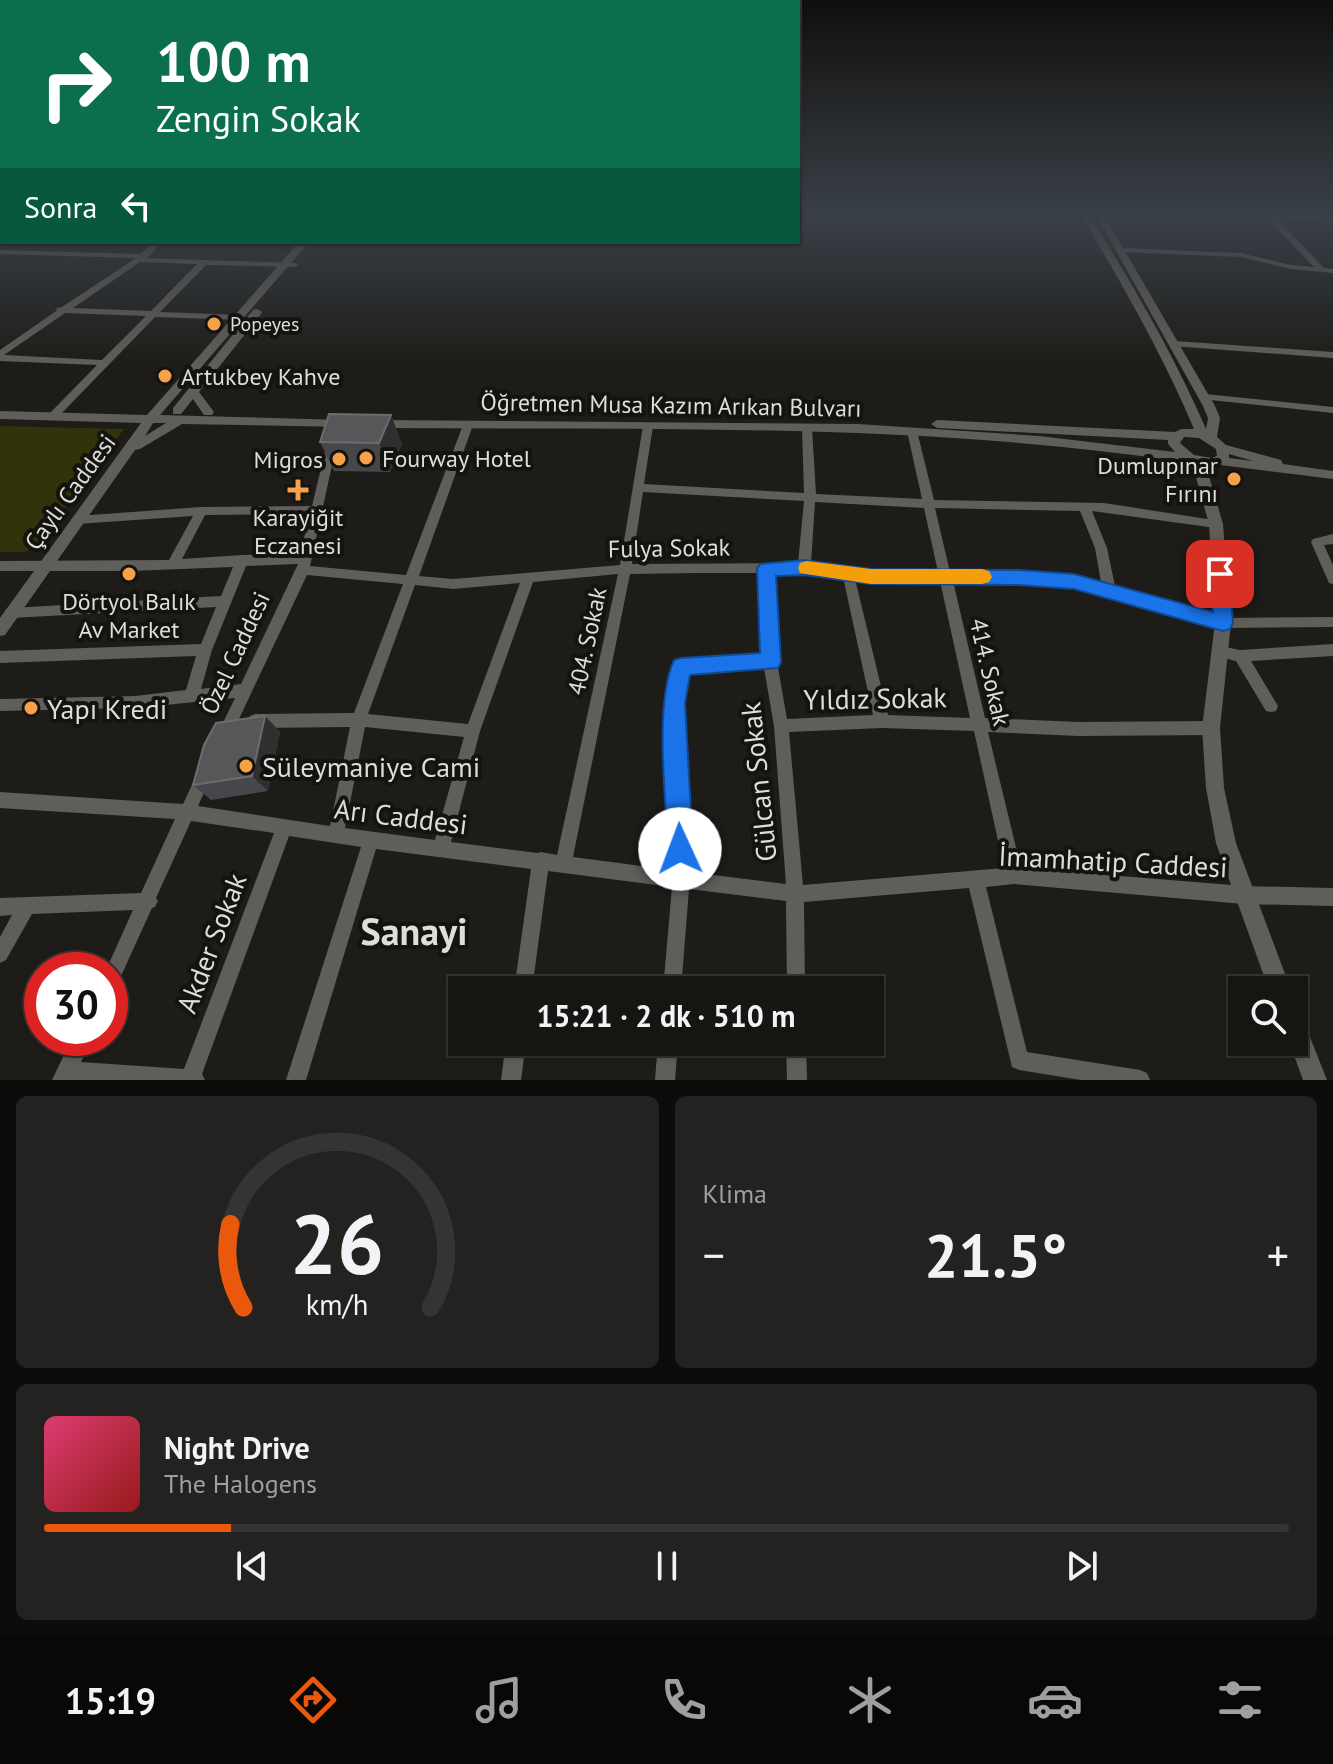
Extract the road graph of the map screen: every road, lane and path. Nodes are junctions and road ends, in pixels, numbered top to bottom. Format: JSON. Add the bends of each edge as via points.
{"nodes":[{"id":1,"x":130,"y":265,"type":"edge"},
{"id":2,"x":201,"y":265,"type":"edge"},
{"id":3,"x":290,"y":265,"type":"joint"},
{"id":4,"x":1116,"y":265,"type":"edge"},
{"id":5,"x":1131,"y":265,"type":"edge"},
{"id":6,"x":1284,"y":265,"type":"edge"},
{"id":7,"x":1318,"y":265,"type":"edge"},
{"id":8,"x":1322,"y":270,"type":"junction"},
{"id":9,"x":1333,"y":271,"type":"edge"},
{"id":10,"x":60,"y":310,"type":"junction"},
{"id":11,"x":156,"y":313,"type":"junction"},
{"id":12,"x":240,"y":318,"type":"junction"},
{"id":13,"x":1175,"y":344,"type":"junction"},
{"id":14,"x":1333,"y":355,"type":"edge"},
{"id":15,"x":0,"y":356,"type":"edge"},
{"id":16,"x":105,"y":363,"type":"junction"},
{"id":17,"x":193,"y":392,"type":"junction"},
{"id":18,"x":1205,"y":397,"type":"junction"},
{"id":19,"x":1333,"y":410,"type":"edge"},
{"id":20,"x":208,"y":412,"type":"junction"},
{"id":21,"x":0,"y":415,"type":"edge"},
{"id":22,"x":153,"y":415,"type":"junction"},
{"id":23,"x":53,"y":416,"type":"junction"},
{"id":24,"x":178,"y":416,"type":"junction"},
{"id":25,"x":353,"y":420,"type":"junction"},
{"id":26,"x":806,"y":424,"type":"junction"},
{"id":27,"x":468,"y":425,"type":"junction"},
{"id":28,"x":648,"y":426,"type":"junction"},
{"id":29,"x":912,"y":431,"type":"junction"},
{"id":30,"x":1176,"y":436,"type":"junction"},
{"id":31,"x":1207,"y":437,"type":"junction"},
{"id":32,"x":1221,"y":455,"type":"junction"},
{"id":33,"x":123,"y":456,"type":"junction"},
{"id":34,"x":1194,"y":460,"type":"junction"},
{"id":35,"x":1333,"y":475,"type":"edge"},
{"id":36,"x":639,"y":488,"type":"junction"},
{"id":37,"x":810,"y":495,"type":"junction"},
{"id":38,"x":929,"y":504,"type":"junction"},
{"id":39,"x":1085,"y":508,"type":"junction"},
{"id":40,"x":317,"y":510,"type":"junction"},
{"id":41,"x":201,"y":511,"type":"junction"},
{"id":42,"x":77,"y":520,"type":"junction"},
{"id":43,"x":1216,"y":524,"type":"junction"},
{"id":44,"x":1333,"y":539,"type":"edge"},
{"id":45,"x":242,"y":560,"type":"junction"},
{"id":46,"x":173,"y":564,"type":"junction"},
{"id":47,"x":304,"y":564,"type":"junction"},
{"id":48,"x":0,"y":566,"type":"edge"},
{"id":49,"x":44,"y":566,"type":"junction"},
{"id":50,"x":804,"y":568,"type":"junction"},
{"id":51,"x":625,"y":569,"type":"junction"},
{"id":52,"x":766,"y":569,"type":"junction"},
{"id":53,"x":848,"y":574,"type":"junction"},
{"id":54,"x":946,"y":576,"type":"junction"},
{"id":55,"x":1333,"y":579,"type":"edge"},
{"id":56,"x":411,"y":580,"type":"junction"},
{"id":57,"x":527,"y":580,"type":"junction"},
{"id":58,"x":1109,"y":589,"type":"junction"},
{"id":59,"x":224,"y":601,"type":"junction"},
{"id":60,"x":11,"y":613,"type":"junction"},
{"id":61,"x":1333,"y":622,"type":"edge"},
{"id":62,"x":1223,"y":623,"type":"junction"},
{"id":63,"x":0,"y":630,"type":"edge"},
{"id":64,"x":205,"y":650,"type":"junction"},
{"id":65,"x":1333,"y":650,"type":"edge"},
{"id":66,"x":1220,"y":652,"type":"junction"},
{"id":67,"x":1240,"y":656,"type":"junction"},
{"id":68,"x":0,"y":657,"type":"edge"},
{"id":69,"x":770,"y":662,"type":"junction"},
{"id":70,"x":247,"y":690,"type":"junction"},
{"id":71,"x":192,"y":695,"type":"junction"},
{"id":72,"x":0,"y":705,"type":"edge"},
{"id":73,"x":1271,"y":706,"type":"dead end"},
{"id":74,"x":359,"y":720,"type":"junction"},
{"id":75,"x":232,"y":721,"type":"junction"},
{"id":76,"x":882,"y":721,"type":"junction"},
{"id":77,"x":978,"y":723,"type":"junction"},
{"id":78,"x":781,"y":726,"type":"junction"},
{"id":79,"x":1211,"y":728,"type":"junction"},
{"id":80,"x":473,"y":731,"type":"junction"},
{"id":81,"x":0,"y":800,"type":"edge"},
{"id":82,"x":185,"y":812,"type":"junction"},
{"id":83,"x":285,"y":826,"type":"junction"},
{"id":84,"x":336,"y":834,"type":"junction"},
{"id":85,"x":371,"y":840,"type":"junction"},
{"id":86,"x":441,"y":847,"type":"junction"},
{"id":87,"x":541,"y":860,"type":"junction"},
{"id":88,"x":563,"y":864,"type":"junction"},
{"id":89,"x":1014,"y":876,"type":"junction"},
{"id":90,"x":681,"y":879,"type":"junction"},
{"id":91,"x":976,"y":880,"type":"junction"},
{"id":92,"x":795,"y":894,"type":"junction"},
{"id":93,"x":1244,"y":895,"type":"junction"},
{"id":94,"x":1333,"y":897,"type":"edge"},
{"id":95,"x":149,"y":901,"type":"junction"},
{"id":96,"x":27,"y":906,"type":"junction"},
{"id":97,"x":0,"y":907,"type":"edge"},
{"id":98,"x":124,"y":952,"type":"edge"},
{"id":99,"x":0,"y":954,"type":"edge"},
{"id":100,"x":525,"y":976,"type":"edge"},
{"id":101,"x":673,"y":976,"type":"edge"},
{"id":102,"x":796,"y":976,"type":"edge"},
{"id":103,"x":1275,"y":976,"type":"edge"},
{"id":104,"x":73,"y":1056,"type":"edge"},
{"id":105,"x":514,"y":1056,"type":"edge"},
{"id":106,"x":667,"y":1056,"type":"edge"},
{"id":107,"x":796,"y":1056,"type":"edge"},
{"id":108,"x":1306,"y":1056,"type":"edge"},
{"id":109,"x":64,"y":1075,"type":"edge"},
{"id":110,"x":190,"y":1080,"type":"edge"},
{"id":111,"x":198,"y":1080,"type":"edge"},
{"id":112,"x":296,"y":1080,"type":"edge"},
{"id":113,"x":511,"y":1080,"type":"edge"},
{"id":114,"x":665,"y":1080,"type":"edge"},
{"id":115,"x":797,"y":1080,"type":"edge"},
{"id":116,"x":1140,"y":1080,"type":"edge"},
{"id":117,"x":1315,"y":1080,"type":"edge"}],
"edges":[{"from":1,"to":10,"type":"street"},
{"from":2,"to":11,"type":"street"},
{"from":3,"to":12,"type":"street","name":"Çaylı Caddesi"},
{"from":3,"to":17,"type":"street"},
{"from":4,"to":31,"type":"street"},
{"from":5,"to":13,"type":"street"},
{"from":6,"to":8,"type":"street"},
{"from":7,"to":8,"type":"street"},
{"from":8,"to":9,"type":"street"},
{"from":10,"to":11,"type":"street"},
{"from":10,"to":15,"type":"street"},
{"from":11,"to":12,"type":"street"},
{"from":11,"to":16,"type":"street"},
{"from":12,"to":22,"type":"street","name":"Çaylı Caddesi"},
{"from":13,"to":14,"type":"street"},
{"from":13,"to":18,"type":"street"},
{"from":15,"to":16,"type":"street"},
{"from":16,"to":23,"type":"street"},
{"from":17,"to":20,"type":"street"},
{"from":17,"to":24,"type":"street"},
{"from":18,"to":19,"type":"street"},
{"from":18,"to":31,"type":"street","via":[[1214,418]]},
{"from":20,"to":24,"type":"street","name":"Öğretmen Musa Kazım Arıkan Bulvarı"},
{"from":20,"to":25,"type":"street","name":"Öğretmen Musa Kazım Arıkan Bulvarı"},
{"from":21,"to":23,"type":"street","name":"Öğretmen Musa Kazım Arıkan Bulvarı"},
{"from":22,"to":23,"type":"street","name":"Öğretmen Musa Kazım Arıkan Bulvarı"},
{"from":22,"to":24,"type":"street","name":"Öğretmen Musa Kazım Arıkan Bulvarı"},
{"from":22,"to":33,"type":"street","name":"Çaylı Caddesi"},
{"from":24,"to":25,"type":"street","name":"Öğretmen Musa Kazım Arıkan Bulvarı"},
{"from":24,"to":33,"type":"street"},
{"from":25,"to":26,"type":"street","name":"Öğretmen Musa Kazım Arıkan Bulvarı"},
{"from":25,"to":27,"type":"street","name":"Öğretmen Musa Kazım Arıkan Bulvarı"},
{"from":25,"to":40,"type":"street","name":"Özel Caddesi"},
{"from":26,"to":28,"type":"street","name":"Öğretmen Musa Kazım Arıkan Bulvarı"},
{"from":26,"to":29,"type":"street","name":"Öğretmen Musa Kazım Arıkan Bulvarı"},
{"from":26,"to":30,"type":"street","name":"Öğretmen Musa Kazım Arıkan Bulvarı","via":[[1037,427]]},
{"from":26,"to":37,"type":"street"},
{"from":27,"to":28,"type":"street","name":"Öğretmen Musa Kazım Arıkan Bulvarı"},
{"from":27,"to":56,"type":"street"},
{"from":28,"to":36,"type":"street","name":"404. Sokak"},
{"from":29,"to":34,"type":"street","name":"Öğretmen Musa Kazım Arıkan Bulvarı","via":[[1039,440]]},
{"from":29,"to":38,"type":"street","name":"414. Sokak"},
{"from":30,"to":31,"type":"street","name":"Öğretmen Musa Kazım Arıkan Bulvarı","via":[[1187,432]]},
{"from":30,"to":34,"type":"street","via":[[1177,449]]},
{"from":31,"to":32,"type":"street"},
{"from":32,"to":34,"type":"street","name":"Öğretmen Musa Kazım Arıkan Bulvarı"},
{"from":32,"to":35,"type":"street"},
{"from":33,"to":42,"type":"street","name":"Çaylı Caddesi"},
{"from":34,"to":43,"type":"street"},
{"from":36,"to":37,"type":"street"},
{"from":36,"to":51,"type":"street","name":"404. Sokak"},
{"from":37,"to":38,"type":"street"},
{"from":37,"to":50,"type":"street"},
{"from":38,"to":39,"type":"street"},
{"from":38,"to":54,"type":"street","name":"414. Sokak"},
{"from":39,"to":43,"type":"street"},
{"from":39,"to":58,"type":"street"},
{"from":40,"to":41,"type":"street"},
{"from":40,"to":47,"type":"street","name":"Özel Caddesi"},
{"from":41,"to":42,"type":"street"},
{"from":41,"to":46,"type":"street"},
{"from":42,"to":49,"type":"street","name":"Çaylı Caddesi"},
{"from":43,"to":62,"type":"street"},
{"from":44,"to":55,"type":"street","via":[[1317,542]]},
{"from":45,"to":46,"type":"street","name":"Fulya Sokak"},
{"from":45,"to":47,"type":"street","name":"Fulya Sokak"},
{"from":45,"to":59,"type":"street"},
{"from":46,"to":49,"type":"street","name":"Fulya Sokak"},
{"from":47,"to":56,"type":"street","name":"Fulya Sokak"},
{"from":47,"to":70,"type":"street","name":"Özel Caddesi"},
{"from":48,"to":49,"type":"street","name":"Fulya Sokak"},
{"from":49,"to":60,"type":"street","name":"Çaylı Caddesi"},
{"from":50,"to":52,"type":"street","name":"Fulya Sokak"},
{"from":50,"to":53,"type":"street","name":"Fulya Sokak"},
{"from":51,"to":52,"type":"street","name":"Fulya Sokak"},
{"from":51,"to":57,"type":"street","name":"Fulya Sokak"},
{"from":51,"to":88,"type":"street","name":"404. Sokak"},
{"from":52,"to":69,"type":"street","name":"Gülcan Sokak"},
{"from":53,"to":54,"type":"street","name":"Fulya Sokak"},
{"from":53,"to":76,"type":"street"},
{"from":54,"to":58,"type":"street","name":"Fulya Sokak","via":[[1032,578]]},
{"from":54,"to":77,"type":"street","name":"414. Sokak"},
{"from":56,"to":57,"type":"street","name":"Fulya Sokak"},
{"from":56,"to":74,"type":"street"},
{"from":57,"to":80,"type":"street"},
{"from":58,"to":62,"type":"street","name":"Fulya Sokak"},
{"from":59,"to":60,"type":"street"},
{"from":59,"to":64,"type":"street"},
{"from":60,"to":63,"type":"street","name":"Çaylı Caddesi"},
{"from":61,"to":62,"type":"street","name":"Fulya Sokak"},
{"from":62,"to":66,"type":"street"},
{"from":64,"to":68,"type":"street"},
{"from":64,"to":71,"type":"street"},
{"from":65,"to":67,"type":"street"},
{"from":66,"to":67,"type":"street"},
{"from":66,"to":79,"type":"street"},
{"from":67,"to":73,"type":"street"},
{"from":69,"to":78,"type":"street","name":"Gülcan Sokak"},
{"from":69,"to":90,"type":"street","via":[[681,667],[674,703]]},
{"from":70,"to":71,"type":"street"},
{"from":70,"to":75,"type":"street","name":"Özel Caddesi"},
{"from":71,"to":72,"type":"street","via":[[135,702]]},
{"from":74,"to":75,"type":"street"},
{"from":74,"to":80,"type":"street"},
{"from":74,"to":84,"type":"street"},
{"from":75,"to":82,"type":"street","name":"Özel Caddesi"},
{"from":76,"to":77,"type":"street","name":"Yıldız Sokak"},
{"from":76,"to":78,"type":"street","name":"Yıldız Sokak"},
{"from":77,"to":79,"type":"street","name":"Yıldız Sokak"},
{"from":77,"to":89,"type":"street","name":"414. Sokak"},
{"from":78,"to":92,"type":"street","name":"Gülcan Sokak"},
{"from":79,"to":93,"type":"street","via":[[1215,788]]},
{"from":80,"to":86,"type":"street"},
{"from":81,"to":82,"type":"street","name":"Arı Caddesi"},
{"from":82,"to":83,"type":"street","name":"Arı Caddesi"},
{"from":82,"to":95,"type":"street","name":"Özel Caddesi"},
{"from":83,"to":84,"type":"street","name":"Arı Caddesi"},
{"from":83,"to":110,"type":"street","name":"Akder Sokak"},
{"from":84,"to":85,"type":"street","name":"Arı Caddesi"},
{"from":85,"to":86,"type":"street","name":"Arı Caddesi"},
{"from":85,"to":112,"type":"street"},
{"from":86,"to":87,"type":"street","name":"Arı Caddesi"},
{"from":87,"to":88,"type":"street","name":"Arı Caddesi"},
{"from":87,"to":100,"type":"street"},
{"from":88,"to":90,"type":"street","name":"Arı Caddesi"},
{"from":89,"to":91,"type":"street","name":"İmamhatip Caddesi"},
{"from":89,"to":93,"type":"street","name":"İmamhatip Caddesi"},
{"from":90,"to":92,"type":"street","name":"Arı Caddesi"},
{"from":90,"to":101,"type":"street"},
{"from":91,"to":92,"type":"street","name":"İmamhatip Caddesi"},
{"from":91,"to":116,"type":"street","via":[[1019,1060]]},
{"from":92,"to":102,"type":"street","name":"Gülcan Sokak"},
{"from":93,"to":94,"type":"street","name":"İmamhatip Caddesi"},
{"from":93,"to":103,"type":"street"},
{"from":95,"to":96,"type":"street"},
{"from":95,"to":98,"type":"street","name":"Özel Caddesi"},
{"from":96,"to":97,"type":"street"},
{"from":96,"to":99,"type":"street"},
{"from":104,"to":109,"type":"street"},
{"from":105,"to":113,"type":"street"},
{"from":106,"to":114,"type":"street"},
{"from":107,"to":115,"type":"street"},
{"from":108,"to":117,"type":"street"},
{"from":109,"to":110,"type":"street"},
{"from":110,"to":111,"type":"street"}]}
